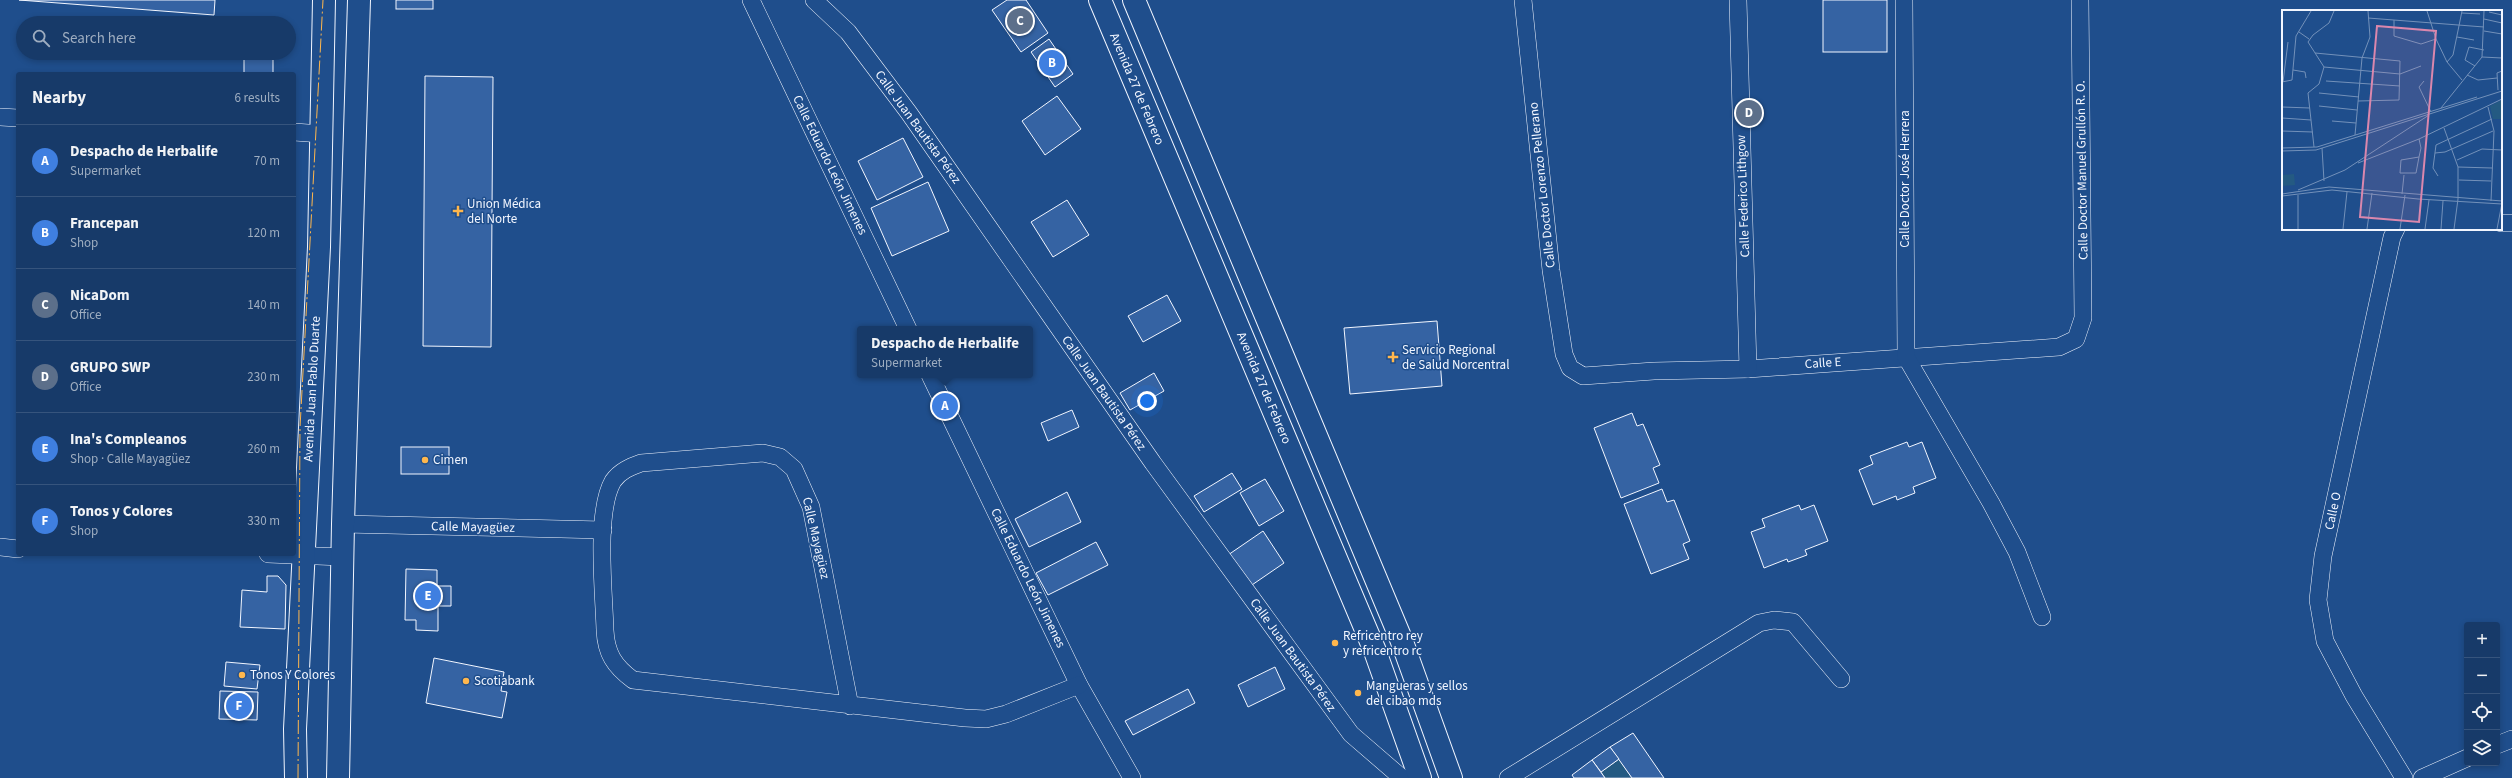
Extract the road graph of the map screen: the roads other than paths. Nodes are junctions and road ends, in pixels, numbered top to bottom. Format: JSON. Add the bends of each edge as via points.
{"nodes":[{"id":1,"x":324,"y":0,"type":"edge"},
{"id":2,"x":359,"y":0,"type":"edge"},
{"id":3,"x":751,"y":0,"type":"edge"},
{"id":4,"x":814,"y":0,"type":"edge"},
{"id":5,"x":1100,"y":0,"type":"edge"},
{"id":6,"x":1134,"y":0,"type":"edge"},
{"id":7,"x":1523,"y":0,"type":"edge"},
{"id":8,"x":1738,"y":0,"type":"edge"},
{"id":9,"x":1904,"y":0,"type":"edge"},
{"id":10,"x":2080,"y":0,"type":"edge"},
{"id":11,"x":0,"y":117,"type":"edge"},
{"id":12,"x":16,"y":118,"type":"edge"},
{"id":13,"x":296,"y":132,"type":"edge"},
{"id":14,"x":322,"y":134,"type":"junction"},
{"id":15,"x":2396,"y":230,"type":"edge"},
{"id":16,"x":907,"y":326,"type":"edge"},
{"id":17,"x":2076,"y":339,"type":"joint"},
{"id":18,"x":1906,"y":357,"type":"junction"},
{"id":19,"x":1570,"y":368,"type":"joint"},
{"id":20,"x":1748,"y":369,"type":"junction"},
{"id":21,"x":931,"y":378,"type":"edge"},
{"id":22,"x":343,"y":524,"type":"junction"},
{"id":23,"x":603,"y":530,"type":"junction"},
{"id":24,"x":0,"y":547,"type":"edge"},
{"id":25,"x":16,"y":548,"type":"edge"},
{"id":26,"x":296,"y":555,"type":"edge"},
{"id":27,"x":304,"y":555,"type":"junction"},
{"id":28,"x":342,"y":557,"type":"junction"},
{"id":29,"x":2042,"y":617,"type":"dead end"},
{"id":30,"x":1841,"y":680,"type":"dead end"},
{"id":31,"x":1079,"y":685,"type":"junction"},
{"id":32,"x":850,"y":706,"type":"junction"},
{"id":33,"x":2512,"y":739,"type":"edge"},
{"id":34,"x":2500,"y":744,"type":"edge"},
{"id":35,"x":2464,"y":759,"type":"edge"},
{"id":36,"x":296,"y":778,"type":"edge"},
{"id":37,"x":338,"y":778,"type":"edge"},
{"id":38,"x":1132,"y":778,"type":"edge"},
{"id":39,"x":1402,"y":778,"type":"edge"},
{"id":40,"x":1420,"y":778,"type":"edge"},
{"id":41,"x":1451,"y":778,"type":"edge"},
{"id":42,"x":1508,"y":778,"type":"edge"},
{"id":43,"x":2404,"y":778,"type":"edge"},
{"id":44,"x":2422,"y":778,"type":"edge"}],
"edges":[{"from":1,"to":14,"type":"main road","name":"Avenida Juan Pablo Duarte"},
{"from":2,"to":22,"type":"main road"},
{"from":3,"to":16,"type":"street","name":"Calle Eduardo León Jimenes"},
{"from":4,"to":39,"type":"street","name":"Calle Juan Bautista Pérez","via":[[848,32],[909,113],[1153,464],[1351,734]]},
{"from":5,"to":40,"type":"main road","name":"Avenida 27 de Febrero","via":[[1375,651]]},
{"from":6,"to":41,"type":"main road","via":[[1401,639]]},
{"from":7,"to":19,"type":"street","name":"Calle Doctor Lorenzo Pellerano","via":[[1551,270],[1564,354]]},
{"from":8,"to":20,"type":"street","name":"Calle Federico Lithgow"},
{"from":9,"to":18,"type":"street","name":"Calle Doctor José Herrera"},
{"from":10,"to":17,"type":"street","name":"Calle Doctor Manuel Grullón R. O.","via":[[2084,318]]},
{"from":11,"to":12,"type":"street"},
{"from":13,"to":14,"type":"street"},
{"from":14,"to":27,"type":"main road","name":"Avenida Juan Pablo Duarte"},
{"from":15,"to":43,"type":"street","name":"Calle O","via":[[2323,556],[2318,600],[2325,641],[2354,696]]},
{"from":17,"to":18,"type":"street","name":"Calle E","via":[[2058,347]]},
{"from":18,"to":20,"type":"street","name":"Calle E"},
{"from":18,"to":29,"type":"street","via":[[2017,552]]},
{"from":19,"to":20,"type":"street","name":"Calle E","via":[[1583,376]]},
{"from":21,"to":31,"type":"street","name":"Calle Eduardo León Jimenes"},
{"from":22,"to":23,"type":"street","name":"Calle Mayagüez"},
{"from":22,"to":28,"type":"main road"},
{"from":23,"to":32,"type":"street","name":"Calle Mayagüez","via":[[606,646],[612,660],[633,680]]},
{"from":23,"to":32,"type":"street","name":"Calle Mayagüez","via":[[607,494],[614,480],[624,469],[641,463],[763,453],[780,457],[794,469],[811,507]]},
{"from":24,"to":25,"type":"street"},
{"from":26,"to":27,"type":"street"},
{"from":27,"to":28,"type":"street"},
{"from":27,"to":36,"type":"main road","name":"Avenida Juan Pablo Duarte","via":[[295,729]]},
{"from":28,"to":37,"type":"main road"},
{"from":30,"to":42,"type":"street","via":[[1793,622],[1774,620],[1759,623]]},
{"from":31,"to":32,"type":"street","name":"Calle Mayagüez","via":[[1006,714],[986,718]]},
{"from":31,"to":38,"type":"street","name":"Calle Eduardo León Jimenes"},
{"from":33,"to":34,"type":"street"},
{"from":35,"to":44,"type":"street"}]}
